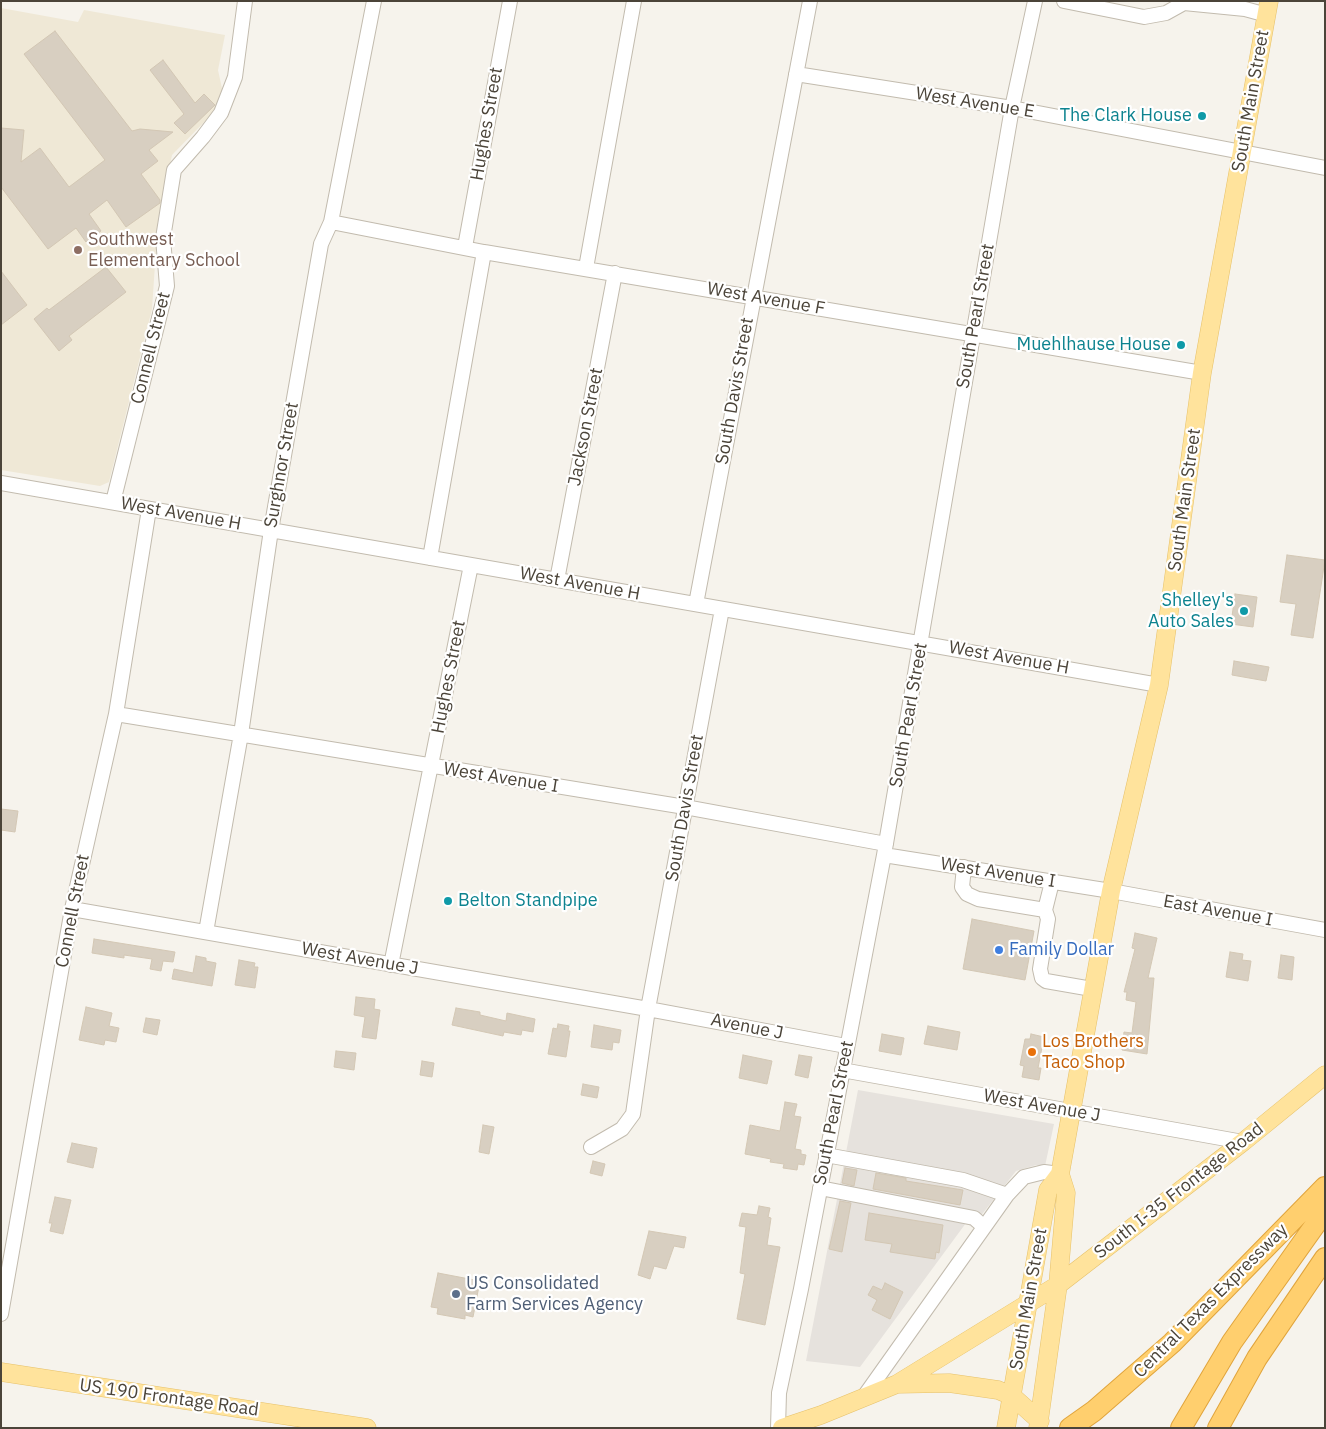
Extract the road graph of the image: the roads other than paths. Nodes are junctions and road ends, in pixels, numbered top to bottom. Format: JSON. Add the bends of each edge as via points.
{"nodes":[{"id":1,"x":245,"y":1,"type":"edge"},
{"id":2,"x":374,"y":1,"type":"edge"},
{"id":3,"x":510,"y":1,"type":"edge"},
{"id":4,"x":634,"y":1,"type":"edge"},
{"id":5,"x":810,"y":1,"type":"edge"},
{"id":6,"x":1035,"y":1,"type":"edge"},
{"id":7,"x":1064,"y":1,"type":"edge"},
{"id":8,"x":1268,"y":8,"type":"edge"},
{"id":9,"x":796,"y":74,"type":"junction"},
{"id":10,"x":1012,"y":108,"type":"junction"},
{"id":11,"x":1241,"y":153,"type":"junction"},
{"id":12,"x":1325,"y":168,"type":"edge"},
{"id":13,"x":331,"y":222,"type":"junction"},
{"id":14,"x":465,"y":248,"type":"junction"},
{"id":15,"x":484,"y":252,"type":"junction"},
{"id":16,"x":586,"y":268,"type":"junction"},
{"id":17,"x":614,"y":273,"type":"junction"},
{"id":18,"x":752,"y":296,"type":"junction"},
{"id":19,"x":973,"y":336,"type":"junction"},
{"id":20,"x":1202,"y":373,"type":"junction"},
{"id":21,"x":1,"y":483,"type":"edge"},
{"id":22,"x":113,"y":502,"type":"junction"},
{"id":23,"x":149,"y":509,"type":"junction"},
{"id":24,"x":271,"y":530,"type":"junction"},
{"id":25,"x":430,"y":558,"type":"junction"},
{"id":26,"x":470,"y":565,"type":"junction"},
{"id":27,"x":557,"y":580,"type":"junction"},
{"id":28,"x":696,"y":604,"type":"junction"},
{"id":29,"x":722,"y":608,"type":"junction"},
{"id":30,"x":922,"y":643,"type":"junction"},
{"id":31,"x":1159,"y":685,"type":"junction"},
{"id":32,"x":116,"y":714,"type":"junction"},
{"id":33,"x":242,"y":734,"type":"junction"},
{"id":34,"x":431,"y":766,"type":"junction"},
{"id":35,"x":685,"y":807,"type":"junction"},
{"id":36,"x":885,"y":849,"type":"junction"},
{"id":37,"x":964,"y":867,"type":"junction"},
{"id":38,"x":1052,"y":882,"type":"junction"},
{"id":39,"x":1111,"y":891,"type":"junction"},
{"id":40,"x":72,"y":909,"type":"junction"},
{"id":41,"x":1045,"y":910,"type":"junction"},
{"id":42,"x":1325,"y":930,"type":"edge"},
{"id":43,"x":206,"y":932,"type":"junction"},
{"id":44,"x":391,"y":965,"type":"junction"},
{"id":45,"x":1092,"y":989,"type":"junction"},
{"id":46,"x":648,"y":1009,"type":"junction"},
{"id":47,"x":846,"y":1046,"type":"junction"},
{"id":48,"x":842,"y":1070,"type":"junction"},
{"id":49,"x":1325,"y":1075,"type":"edge"},
{"id":50,"x":1072,"y":1112,"type":"junction"},
{"id":51,"x":1243,"y":1142,"type":"junction"},
{"id":52,"x":591,"y":1148,"type":"dead end"},
{"id":53,"x":826,"y":1155,"type":"junction"},
{"id":54,"x":1060,"y":1174,"type":"junction"},
{"id":55,"x":1325,"y":1187,"type":"edge"},
{"id":56,"x":820,"y":1188,"type":"junction"},
{"id":57,"x":1007,"y":1195,"type":"junction"},
{"id":58,"x":1325,"y":1211,"type":"edge"},
{"id":59,"x":983,"y":1226,"type":"junction"},
{"id":60,"x":1325,"y":1258,"type":"edge"},
{"id":61,"x":1058,"y":1285,"type":"junction"},
{"id":62,"x":1029,"y":1302,"type":"junction"},
{"id":63,"x":1,"y":1314,"type":"edge"},
{"id":64,"x":1,"y":1372,"type":"edge"},
{"id":65,"x":897,"y":1384,"type":"junction"},
{"id":66,"x":1012,"y":1396,"type":"junction"},
{"id":67,"x":863,"y":1398,"type":"junction"},
{"id":68,"x":1039,"y":1424,"type":"edge"},
{"id":69,"x":367,"y":1428,"type":"edge"},
{"id":70,"x":778,"y":1428,"type":"edge"},
{"id":71,"x":782,"y":1428,"type":"edge"},
{"id":72,"x":1006,"y":1428,"type":"edge"},
{"id":73,"x":1070,"y":1428,"type":"edge"},
{"id":74,"x":1180,"y":1428,"type":"edge"},
{"id":75,"x":1218,"y":1428,"type":"edge"}],
"edges":[{"from":1,"to":22,"type":"street","name":"Connell Street","via":[[234,76],[221,113],[174,170],[163,238],[167,286]]},
{"from":2,"to":13,"type":"street","name":"Surghnor Street"},
{"from":3,"to":14,"type":"street","name":"Hughes Street"},
{"from":4,"to":16,"type":"street"},
{"from":5,"to":9,"type":"street","name":"South Davis Street"},
{"from":6,"to":10,"type":"street","name":"South Pearl Street"},
{"from":7,"to":8,"type":"street","via":[[1144,17],[1166,13],[1184,3]]},
{"from":8,"to":11,"type":"main road","name":"South Main Street"},
{"from":9,"to":10,"type":"street","name":"West Avenue E"},
{"from":9,"to":18,"type":"street","name":"South Davis Street"},
{"from":10,"to":11,"type":"street","name":"West Avenue E"},
{"from":10,"to":19,"type":"street","name":"South Pearl Street"},
{"from":11,"to":12,"type":"street","name":"West Avenue E"},
{"from":11,"to":20,"type":"main road","name":"South Main Street"},
{"from":13,"to":14,"type":"street","name":"West Avenue F"},
{"from":13,"to":24,"type":"street","name":"Surghnor Street","via":[[321,244]]},
{"from":14,"to":15,"type":"street","name":"West Avenue F"},
{"from":15,"to":16,"type":"street","name":"West Avenue F"},
{"from":15,"to":25,"type":"street"},
{"from":16,"to":17,"type":"street","name":"West Avenue F"},
{"from":17,"to":18,"type":"street","name":"West Avenue F"},
{"from":17,"to":27,"type":"street","name":"Jackson Street"},
{"from":18,"to":19,"type":"street","name":"West Avenue F"},
{"from":18,"to":28,"type":"street","name":"South Davis Street"},
{"from":19,"to":20,"type":"street","name":"West Avenue F"},
{"from":19,"to":30,"type":"street","name":"South Pearl Street"},
{"from":20,"to":31,"type":"main road","name":"South Main Street"},
{"from":21,"to":22,"type":"street","name":"West Avenue H"},
{"from":22,"to":23,"type":"street","name":"West Avenue H"},
{"from":23,"to":24,"type":"street","name":"West Avenue H"},
{"from":23,"to":32,"type":"street","name":"Connell Street"},
{"from":24,"to":25,"type":"street","name":"West Avenue H"},
{"from":24,"to":33,"type":"street","name":"Surghnor Street"},
{"from":25,"to":26,"type":"street","name":"West Avenue H"},
{"from":26,"to":27,"type":"street","name":"West Avenue H"},
{"from":26,"to":34,"type":"street","name":"Hughes Street"},
{"from":27,"to":28,"type":"street","name":"West Avenue H"},
{"from":28,"to":29,"type":"street","name":"West Avenue H"},
{"from":29,"to":30,"type":"street","name":"West Avenue H"},
{"from":29,"to":35,"type":"street","name":"South Davis Street"},
{"from":30,"to":31,"type":"street","name":"West Avenue H"},
{"from":30,"to":36,"type":"street","name":"South Pearl Street"},
{"from":31,"to":39,"type":"main road","name":"South Main Street"},
{"from":32,"to":33,"type":"street","name":"West Avenue I"},
{"from":32,"to":40,"type":"street","name":"Connell Street"},
{"from":33,"to":34,"type":"street","name":"West Avenue I"},
{"from":33,"to":43,"type":"street","name":"Surghnor Street"},
{"from":34,"to":35,"type":"street","name":"West Avenue I"},
{"from":34,"to":44,"type":"street","name":"Hughes Street"},
{"from":35,"to":36,"type":"street","name":"West Avenue I"},
{"from":35,"to":46,"type":"street","name":"South Davis Street"},
{"from":36,"to":37,"type":"street","name":"West Avenue I"},
{"from":36,"to":47,"type":"street","name":"South Pearl Street"},
{"from":37,"to":38,"type":"street","name":"West Avenue I"},
{"from":37,"to":41,"type":"street","via":[[962,887],[967,894],[978,899]]},
{"from":38,"to":39,"type":"street","name":"West Avenue I"},
{"from":38,"to":41,"type":"street"},
{"from":39,"to":42,"type":"street","name":"East Avenue I"},
{"from":39,"to":45,"type":"main road","name":"South Main Street"},
{"from":40,"to":43,"type":"street","name":"West Avenue J"},
{"from":40,"to":63,"type":"street","name":"Connell Street"},
{"from":41,"to":45,"type":"street","via":[[1048,919],[1040,969],[1042,978],[1046,982]]},
{"from":43,"to":44,"type":"street","name":"West Avenue J"},
{"from":44,"to":46,"type":"street","name":"West Avenue J"},
{"from":45,"to":50,"type":"main road","name":"South Main Street"},
{"from":46,"to":47,"type":"street","name":"Avenue J"},
{"from":46,"to":52,"type":"street","name":"South Davis Street","via":[[633,1114],[622,1128]]},
{"from":47,"to":48,"type":"street","name":"South Pearl Street"},
{"from":48,"to":50,"type":"street","name":"West Avenue J"},
{"from":48,"to":53,"type":"street","name":"South Pearl Street"},
{"from":49,"to":51,"type":"main road","name":"South I-35 Frontage Road"},
{"from":50,"to":51,"type":"street","name":"West Avenue J"},
{"from":50,"to":54,"type":"main road","name":"South Main Street"},
{"from":51,"to":61,"type":"main road","name":"South I-35 Frontage Road"},
{"from":53,"to":56,"type":"street","name":"South Pearl Street"},
{"from":53,"to":57,"type":"street","via":[[963,1180]]},
{"from":54,"to":57,"type":"street","via":[[1044,1172],[1024,1177]]},
{"from":54,"to":61,"type":"main road","name":"South Main Street","via":[[1066,1193]]},
{"from":54,"to":62,"type":"main road","name":"South Main Street","via":[[1048,1190]]},
{"from":55,"to":73,"type":"highway","name":"Central Texas Expressway","via":[[1172,1343]]},
{"from":56,"to":59,"type":"street","via":[[974,1218]]},
{"from":56,"to":70,"type":"street","name":"South Pearl Street","via":[[779,1392]]},
{"from":57,"to":59,"type":"street"},
{"from":58,"to":74,"type":"highway","via":[[1232,1342]]},
{"from":59,"to":67,"type":"street"},
{"from":60,"to":75,"type":"highway","via":[[1257,1358]]},
{"from":61,"to":62,"type":"main road","name":"South I-35 Frontage Road"},
{"from":61,"to":68,"type":"main road","name":"South Main Street"},
{"from":62,"to":65,"type":"main road","name":"South I-35 Frontage Road"},
{"from":62,"to":66,"type":"main road","name":"South Main Street"},
{"from":64,"to":69,"type":"main road","name":"US 190 Frontage Road"},
{"from":65,"to":66,"type":"main road","via":[[949,1382],[998,1390]]},
{"from":65,"to":67,"type":"main road"},
{"from":66,"to":68,"type":"main road"},
{"from":66,"to":72,"type":"main road","name":"South Main Street"},
{"from":67,"to":71,"type":"main road"}]}
